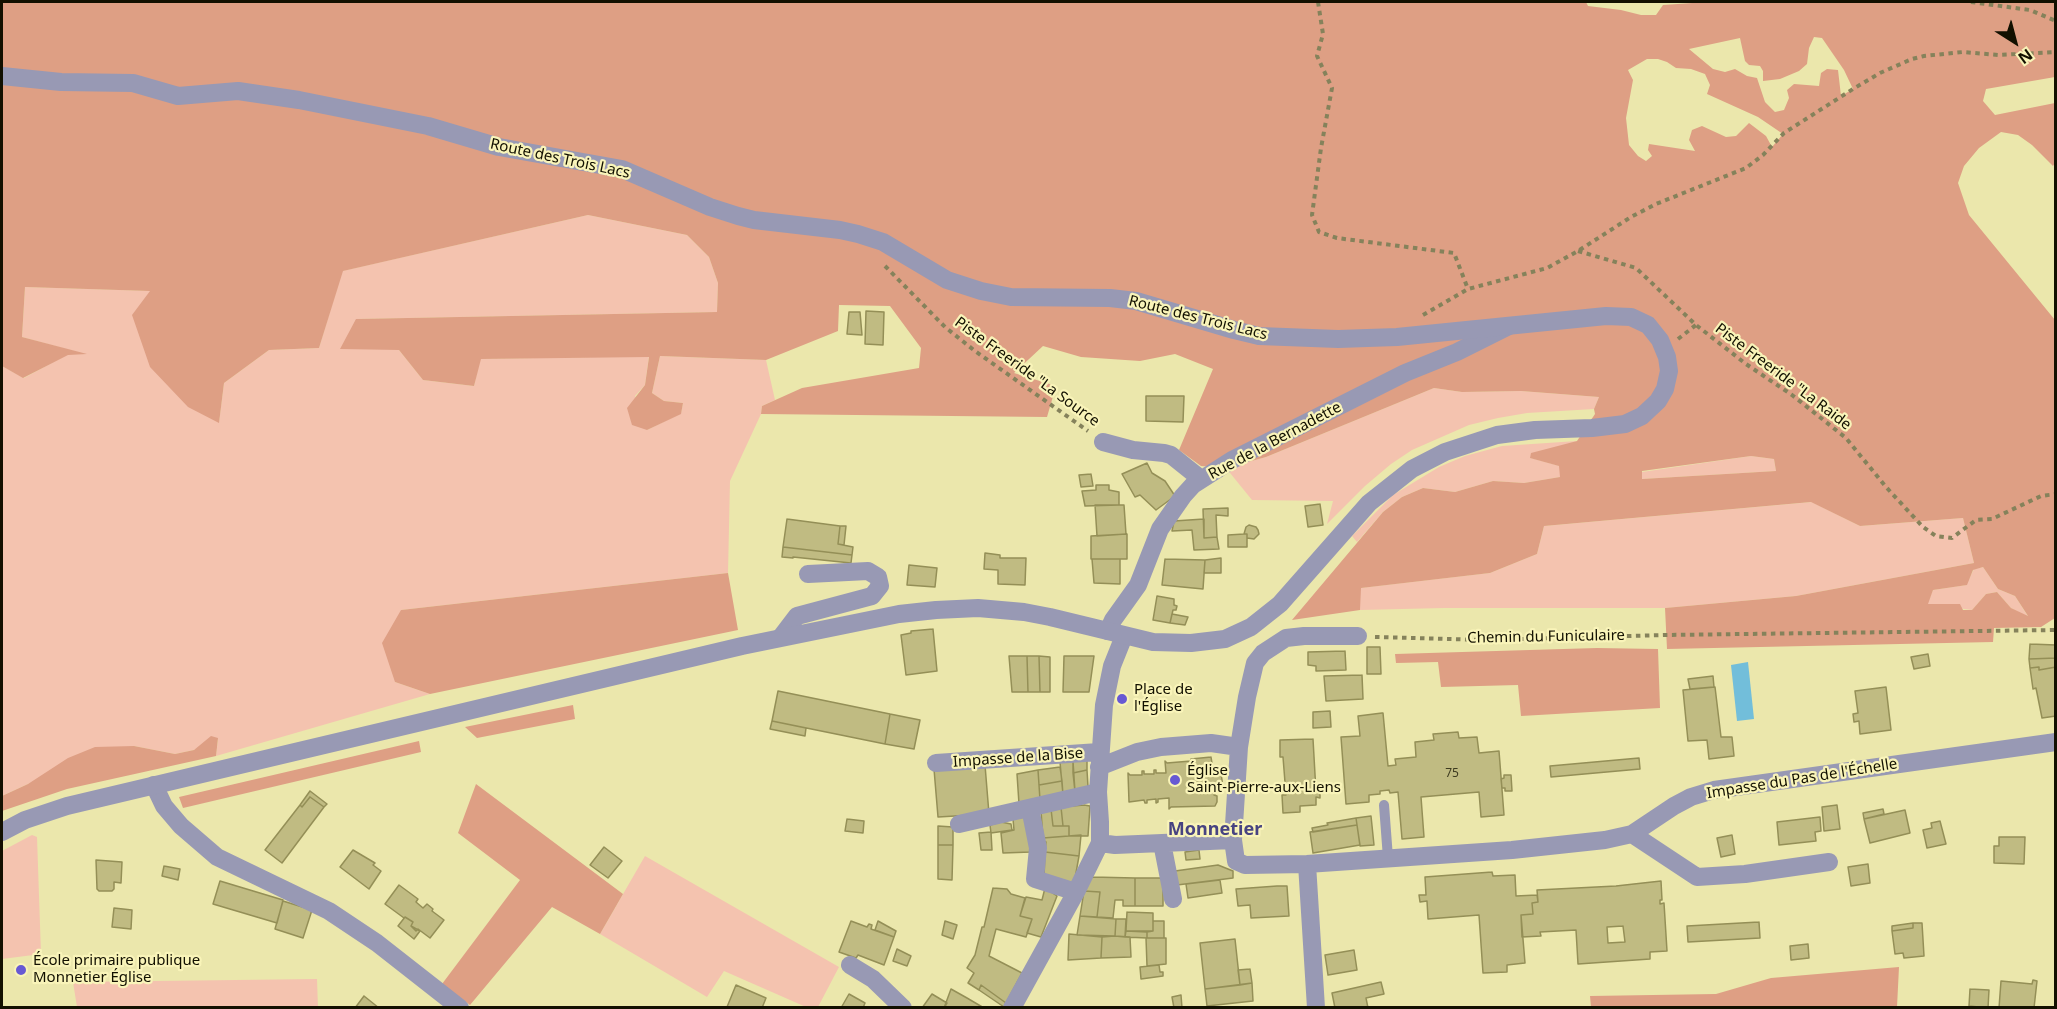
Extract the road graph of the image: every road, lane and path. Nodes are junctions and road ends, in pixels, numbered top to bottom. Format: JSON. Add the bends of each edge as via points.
{"nodes":[{"id":1,"x":1318,"y":2,"type":"edge"},
{"id":2,"x":1971,"y":2,"type":"edge"},
{"id":3,"x":2055,"y":21,"type":"edge"},
{"id":4,"x":2055,"y":52,"type":"edge"},
{"id":5,"x":2,"y":76,"type":"edge"},
{"id":6,"x":1578,"y":251,"type":"junction"},
{"id":7,"x":884,"y":265,"type":"dead end"},
{"id":8,"x":1468,"y":290,"type":"junction"},
{"id":9,"x":1422,"y":316,"type":"dead end"},
{"id":10,"x":1511,"y":326,"type":"junction"},
{"id":11,"x":1103,"y":442,"type":"joint"},
{"id":12,"x":1201,"y":479,"type":"junction"},
{"id":13,"x":2055,"y":494,"type":"edge"},
{"id":14,"x":808,"y":574,"type":"dead end"},
{"id":15,"x":2055,"y":630,"type":"edge"},
{"id":16,"x":1116,"y":634,"type":"junction"},
{"id":17,"x":1358,"y":636,"type":"joint"},
{"id":18,"x":781,"y":637,"type":"junction"},
{"id":19,"x":2055,"y":742,"type":"edge"},
{"id":20,"x":1239,"y":747,"type":"junction"},
{"id":21,"x":1099,"y":760,"type":"junction"},
{"id":22,"x":936,"y":764,"type":"dead end"},
{"id":23,"x":154,"y":785,"type":"junction"},
{"id":24,"x":1098,"y":792,"type":"junction"},
{"id":25,"x":1384,"y":805,"type":"dead end"},
{"id":26,"x":1030,"y":808,"type":"junction"},
{"id":27,"x":960,"y":824,"type":"dead end"},
{"id":28,"x":2,"y":832,"type":"edge"},
{"id":29,"x":1632,"y":834,"type":"junction"},
{"id":30,"x":1233,"y":840,"type":"junction"},
{"id":31,"x":1100,"y":843,"type":"junction"},
{"id":32,"x":1162,"y":843,"type":"junction"},
{"id":33,"x":1388,"y":858,"type":"junction"},
{"id":34,"x":1829,"y":862,"type":"dead end"},
{"id":35,"x":1307,"y":864,"type":"junction"},
{"id":36,"x":1076,"y":892,"type":"junction"},
{"id":37,"x":1173,"y":898,"type":"dead end"},
{"id":38,"x":850,"y":965,"type":"dead end"},
{"id":39,"x":460,"y":1008,"type":"edge"},
{"id":40,"x":903,"y":1008,"type":"edge"},
{"id":41,"x":1012,"y":1008,"type":"edge"},
{"id":42,"x":1316,"y":1008,"type":"edge"}],
"edges":[{"from":1,"to":8,"type":"path","via":[[1323,34],[1317,56],[1332,88],[1312,215],[1319,232],[1337,238],[1454,253]]},
{"from":2,"to":3,"type":"path","via":[[2030,10]]},
{"from":4,"to":6,"type":"path","via":[[1963,52],[1912,59],[1880,73],[1784,133],[1746,168],[1648,208]]},
{"from":5,"to":10,"type":"street","name":"Route des Trois Lacs","via":[[133,83],[178,96],[238,91],[428,126],[499,147],[622,169],[738,216],[858,234],[883,242],[947,280],[1011,297],[1136,301],[1234,330],[1290,338],[1397,337]]},
{"from":6,"to":8,"type":"path","via":[[1547,268]]},
{"from":6,"to":13,"type":"path","name":"Piste Freeride \"La Raide","via":[[1636,268],[1696,325],[1846,438],[1886,487],[1936,536],[1952,538],[1976,520],[1992,519],[2041,496]]},
{"from":7,"to":11,"type":"path","name":"Piste Freeride \"La Source","via":[[945,327]]},
{"from":8,"to":9,"type":"path"},
{"from":10,"to":12,"type":"street","name":"Rue de la Bernadette","via":[[1405,374]]},
{"from":10,"to":16,"type":"street","name":"Route des Trois Lacs","via":[[1606,316],[1640,320],[1665,349],[1669,371],[1665,389],[1653,408],[1625,424],[1497,435],[1429,460],[1369,503],[1280,604],[1244,631],[1225,639],[1191,643],[1153,642]]},
{"from":11,"to":12,"type":"street","via":[[1171,455]]},
{"from":12,"to":16,"type":"street","name":"Rue de la Bernadette","via":[[1183,496],[1160,529],[1137,585],[1113,620]]},
{"from":14,"to":18,"type":"street","via":[[868,571],[878,577],[880,586],[872,596],[797,616]]},
{"from":15,"to":17,"type":"path","name":"Chemin du Funiculaire","via":[[1487,640]]},
{"from":16,"to":18,"type":"street","name":"Route des Trois Lacs","via":[[1024,612],[978,608],[899,614]]},
{"from":16,"to":21,"type":"street","name":"Rue de la Bernadette"},
{"from":17,"to":20,"type":"street","via":[[1286,638],[1263,653],[1255,663]]},
{"from":18,"to":23,"type":"street","name":"Route des Trois Lacs"},
{"from":19,"to":29,"type":"street","name":"Impasse du Pas de l'Échelle","via":[[1714,790],[1674,806]]},
{"from":20,"to":21,"type":"street","name":"Impasse de la Bise","via":[[1211,743],[1161,747]]},
{"from":20,"to":30,"type":"street"},
{"from":21,"to":22,"type":"street","name":"Impasse de la Bise"},
{"from":21,"to":24,"type":"street","name":"Rue de la Bernadette"},
{"from":23,"to":28,"type":"street","name":"Route des Trois Lacs","via":[[67,806]]},
{"from":23,"to":39,"type":"street","via":[[164,806],[181,826],[217,857],[329,911]]},
{"from":24,"to":26,"type":"street"},
{"from":24,"to":31,"type":"street","name":"Rue de la Bernadette"},
{"from":25,"to":33,"type":"lane"},
{"from":26,"to":27,"type":"street"},
{"from":26,"to":36,"type":"street","via":[[1038,848],[1035,879]]},
{"from":29,"to":33,"type":"street","name":"Impasse du Pas de l'Échelle","via":[[1512,850]]},
{"from":29,"to":34,"type":"street","via":[[1697,877]]},
{"from":30,"to":32,"type":"street"},
{"from":30,"to":35,"type":"street","name":"Impasse du Pas de l'Échelle","via":[[1236,861],[1245,865]]},
{"from":31,"to":32,"type":"street"},
{"from":31,"to":36,"type":"street"},
{"from":32,"to":37,"type":"street"},
{"from":33,"to":35,"type":"street","name":"Impasse du Pas de l'Échelle"},
{"from":35,"to":42,"type":"street"},
{"from":36,"to":41,"type":"street"},
{"from":38,"to":40,"type":"street","via":[[873,979]]}]}
